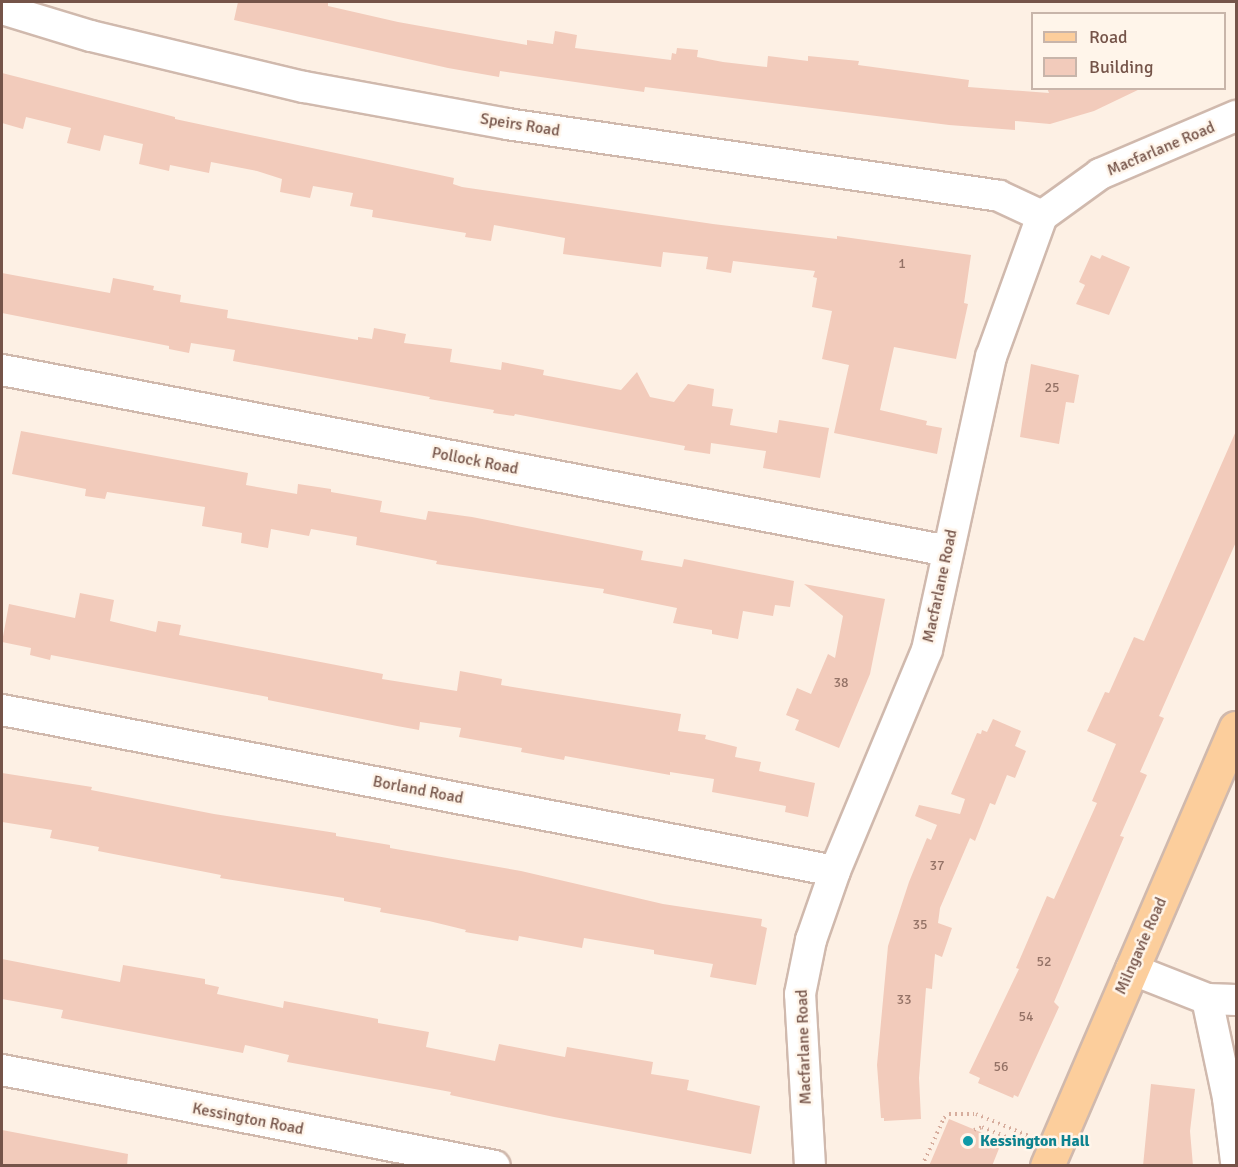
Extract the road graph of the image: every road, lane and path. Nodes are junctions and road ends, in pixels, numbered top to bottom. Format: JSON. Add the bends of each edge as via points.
{"nodes":[{"id":1,"x":2,"y":9,"type":"edge"},
{"id":2,"x":1236,"y":116,"type":"edge"},
{"id":3,"x":1042,"y":216,"type":"junction"},
{"id":4,"x":2,"y":370,"type":"edge"},
{"id":5,"x":948,"y":551,"type":"junction"},
{"id":6,"x":2,"y":710,"type":"edge"},
{"id":7,"x":1236,"y":728,"type":"edge"},
{"id":8,"x":835,"y":871,"type":"junction"},
{"id":9,"x":1131,"y":969,"type":"junction"},
{"id":10,"x":1207,"y":999,"type":"junction"},
{"id":11,"x":1236,"y":1000,"type":"edge"},
{"id":12,"x":2,"y":1070,"type":"edge"},
{"id":13,"x":974,"y":1130,"type":"dead end"},
{"id":14,"x":1030,"y":1137,"type":"dead end"},
{"id":15,"x":1037,"y":1155,"type":"edge"},
{"id":16,"x":1236,"y":1161,"type":"edge"},
{"id":17,"x":495,"y":1166,"type":"edge"},
{"id":18,"x":810,"y":1166,"type":"edge"},
{"id":19,"x":922,"y":1166,"type":"edge"}],
"edges":[{"from":1,"to":3,"type":"street","name":"Speirs Road","via":[[91,36],[304,87],[507,124],[999,196]]},
{"from":2,"to":3,"type":"street","name":"Macfarlane Road","via":[[1100,174]]},
{"from":3,"to":5,"type":"street","name":"Macfarlane Road","via":[[991,357]]},
{"from":4,"to":5,"type":"street","name":"Pollock Road"},
{"from":5,"to":8,"type":"street","name":"Macfarlane Road","via":[[927,650]]},
{"from":6,"to":8,"type":"street","name":"Borland Road"},
{"from":7,"to":9,"type":"main road","name":"Milngavie Road"},
{"from":8,"to":18,"type":"street","name":"Macfarlane Road","via":[[811,940],[800,993]]},
{"from":9,"to":10,"type":"street"},
{"from":9,"to":15,"type":"main road","name":"Milngavie Road"},
{"from":10,"to":11,"type":"street"},
{"from":10,"to":16,"type":"street","via":[[1228,1098]]},
{"from":12,"to":17,"type":"street","name":"Kessington Road"},
{"from":13,"to":15,"type":"path","via":[[982,1127]]},
{"from":14,"to":19,"type":"path","via":[[976,1114],[949,1114]]}]}
